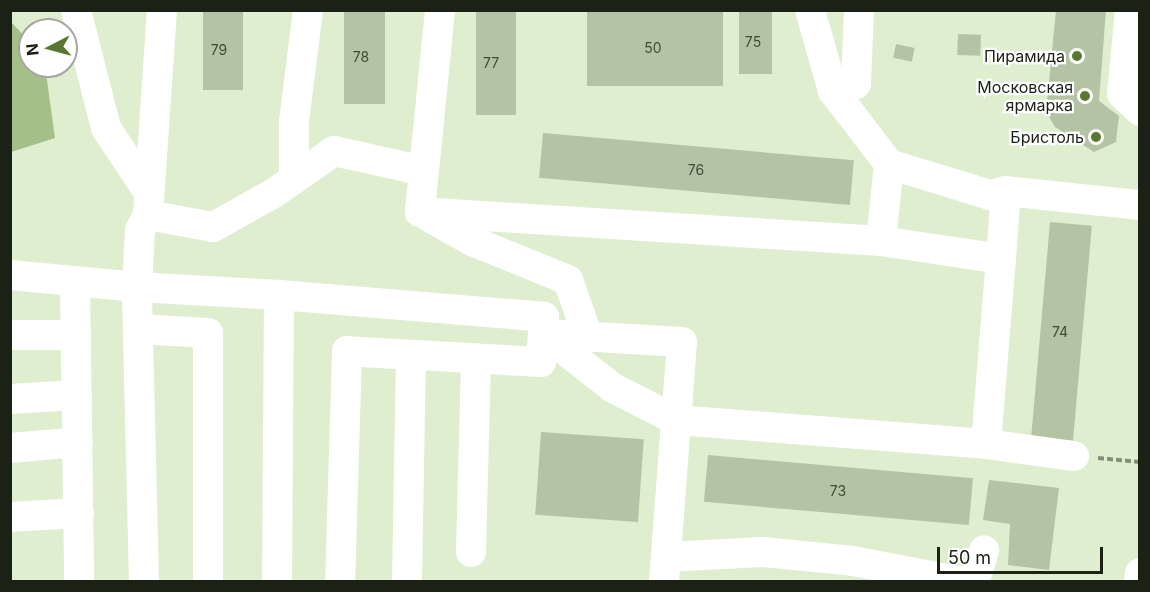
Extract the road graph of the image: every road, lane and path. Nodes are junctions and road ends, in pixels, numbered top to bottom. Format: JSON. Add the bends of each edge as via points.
{"nodes":[{"id":1,"x":76,"y":10,"type":"edge"},
{"id":2,"x":162,"y":10,"type":"edge"},
{"id":3,"x":308,"y":10,"type":"edge"},
{"id":4,"x":440,"y":10,"type":"edge"},
{"id":5,"x":810,"y":10,"type":"edge"},
{"id":6,"x":859,"y":10,"type":"edge"},
{"id":7,"x":1130,"y":10,"type":"edge"},
{"id":8,"x":833,"y":91,"type":"junction"},
{"id":9,"x":1140,"y":111,"type":"edge"},
{"id":10,"x":889,"y":164,"type":"junction"},
{"id":11,"x":424,"y":171,"type":"junction"},
{"id":12,"x":294,"y":179,"type":"junction"},
{"id":13,"x":1006,"y":191,"type":"junction"},
{"id":14,"x":149,"y":204,"type":"junction"},
{"id":15,"x":1140,"y":205,"type":"edge"},
{"id":16,"x":420,"y":212,"type":"junction"},
{"id":17,"x":881,"y":241,"type":"junction"},
{"id":18,"x":1001,"y":259,"type":"junction"},
{"id":19,"x":10,"y":275,"type":"edge"},
{"id":20,"x":75,"y":282,"type":"junction"},
{"id":21,"x":137,"y":287,"type":"junction"},
{"id":22,"x":279,"y":295,"type":"junction"},
{"id":23,"x":138,"y":329,"type":"junction"},
{"id":24,"x":544,"y":334,"type":"junction"},
{"id":25,"x":10,"y":335,"type":"edge"},
{"id":26,"x":76,"y":335,"type":"junction"},
{"id":27,"x":588,"y":337,"type":"junction"},
{"id":28,"x":411,"y":355,"type":"junction"},
{"id":29,"x":476,"y":359,"type":"junction"},
{"id":30,"x":77,"y":395,"type":"junction"},
{"id":31,"x":10,"y":399,"type":"edge"},
{"id":32,"x":676,"y":420,"type":"junction"},
{"id":33,"x":78,"y":442,"type":"junction"},
{"id":34,"x":986,"y":444,"type":"junction"},
{"id":35,"x":10,"y":448,"type":"edge"},
{"id":36,"x":1074,"y":456,"type":"joint"},
{"id":37,"x":1140,"y":462,"type":"edge"},
{"id":38,"x":79,"y":513,"type":"junction"},
{"id":39,"x":10,"y":517,"type":"edge"},
{"id":40,"x":984,"y":550,"type":"dead end"},
{"id":41,"x":471,"y":552,"type":"dead end"},
{"id":42,"x":665,"y":569,"type":"edge"},
{"id":43,"x":1140,"y":573,"type":"edge"},
{"id":44,"x":79,"y":582,"type":"edge"},
{"id":45,"x":144,"y":582,"type":"edge"},
{"id":46,"x":208,"y":582,"type":"edge"},
{"id":47,"x":277,"y":582,"type":"edge"},
{"id":48,"x":340,"y":582,"type":"edge"},
{"id":49,"x":407,"y":582,"type":"edge"},
{"id":50,"x":963,"y":582,"type":"edge"},
{"id":51,"x":1139,"y":582,"type":"edge"}],
"edges":[{"from":1,"to":14,"type":"street","via":[[106,128]]},
{"from":2,"to":14,"type":"street"},
{"from":3,"to":12,"type":"street","via":[[294,121]]},
{"from":4,"to":11,"type":"street"},
{"from":5,"to":8,"type":"street"},
{"from":6,"to":8,"type":"street","via":[[856,84]]},
{"from":7,"to":9,"type":"street","via":[[1122,94]]},
{"from":8,"to":10,"type":"street"},
{"from":10,"to":13,"type":"street","via":[[990,195]]},
{"from":10,"to":17,"type":"street"},
{"from":11,"to":12,"type":"street","via":[[334,151]]},
{"from":11,"to":16,"type":"street"},
{"from":12,"to":14,"type":"street","via":[[213,227]]},
{"from":13,"to":15,"type":"street"},
{"from":13,"to":18,"type":"street"},
{"from":14,"to":21,"type":"street","via":[[140,230]]},
{"from":16,"to":17,"type":"street"},
{"from":16,"to":27,"type":"street","via":[[472,241],[568,280]]},
{"from":17,"to":18,"type":"street"},
{"from":18,"to":34,"type":"street"},
{"from":19,"to":20,"type":"street"},
{"from":20,"to":21,"type":"street"},
{"from":20,"to":26,"type":"street"},
{"from":21,"to":22,"type":"street"},
{"from":21,"to":23,"type":"street"},
{"from":22,"to":24,"type":"street","via":[[544,317]]},
{"from":22,"to":47,"type":"street"},
{"from":23,"to":45,"type":"street"},
{"from":23,"to":46,"type":"street","via":[[208,333]]},
{"from":24,"to":27,"type":"street"},
{"from":24,"to":29,"type":"street","via":[[541,362]]},
{"from":24,"to":32,"type":"street","via":[[613,388]]},
{"from":25,"to":26,"type":"street"},
{"from":26,"to":30,"type":"street"},
{"from":27,"to":32,"type":"street","via":[[682,342]]},
{"from":28,"to":29,"type":"street"},
{"from":28,"to":48,"type":"street","via":[[347,351]]},
{"from":28,"to":49,"type":"street"},
{"from":29,"to":41,"type":"street"},
{"from":30,"to":31,"type":"street"},
{"from":30,"to":33,"type":"street"},
{"from":32,"to":34,"type":"street"},
{"from":32,"to":42,"type":"street"},
{"from":33,"to":35,"type":"street"},
{"from":33,"to":38,"type":"street"},
{"from":34,"to":36,"type":"street"},
{"from":36,"to":37,"type":"path"},
{"from":38,"to":39,"type":"street"},
{"from":38,"to":44,"type":"street"},
{"from":40,"to":50,"type":"street","via":[[976,577]]},
{"from":42,"to":50,"type":"street","via":[[762,552],[853,561]]},
{"from":43,"to":51,"type":"street"}]}
